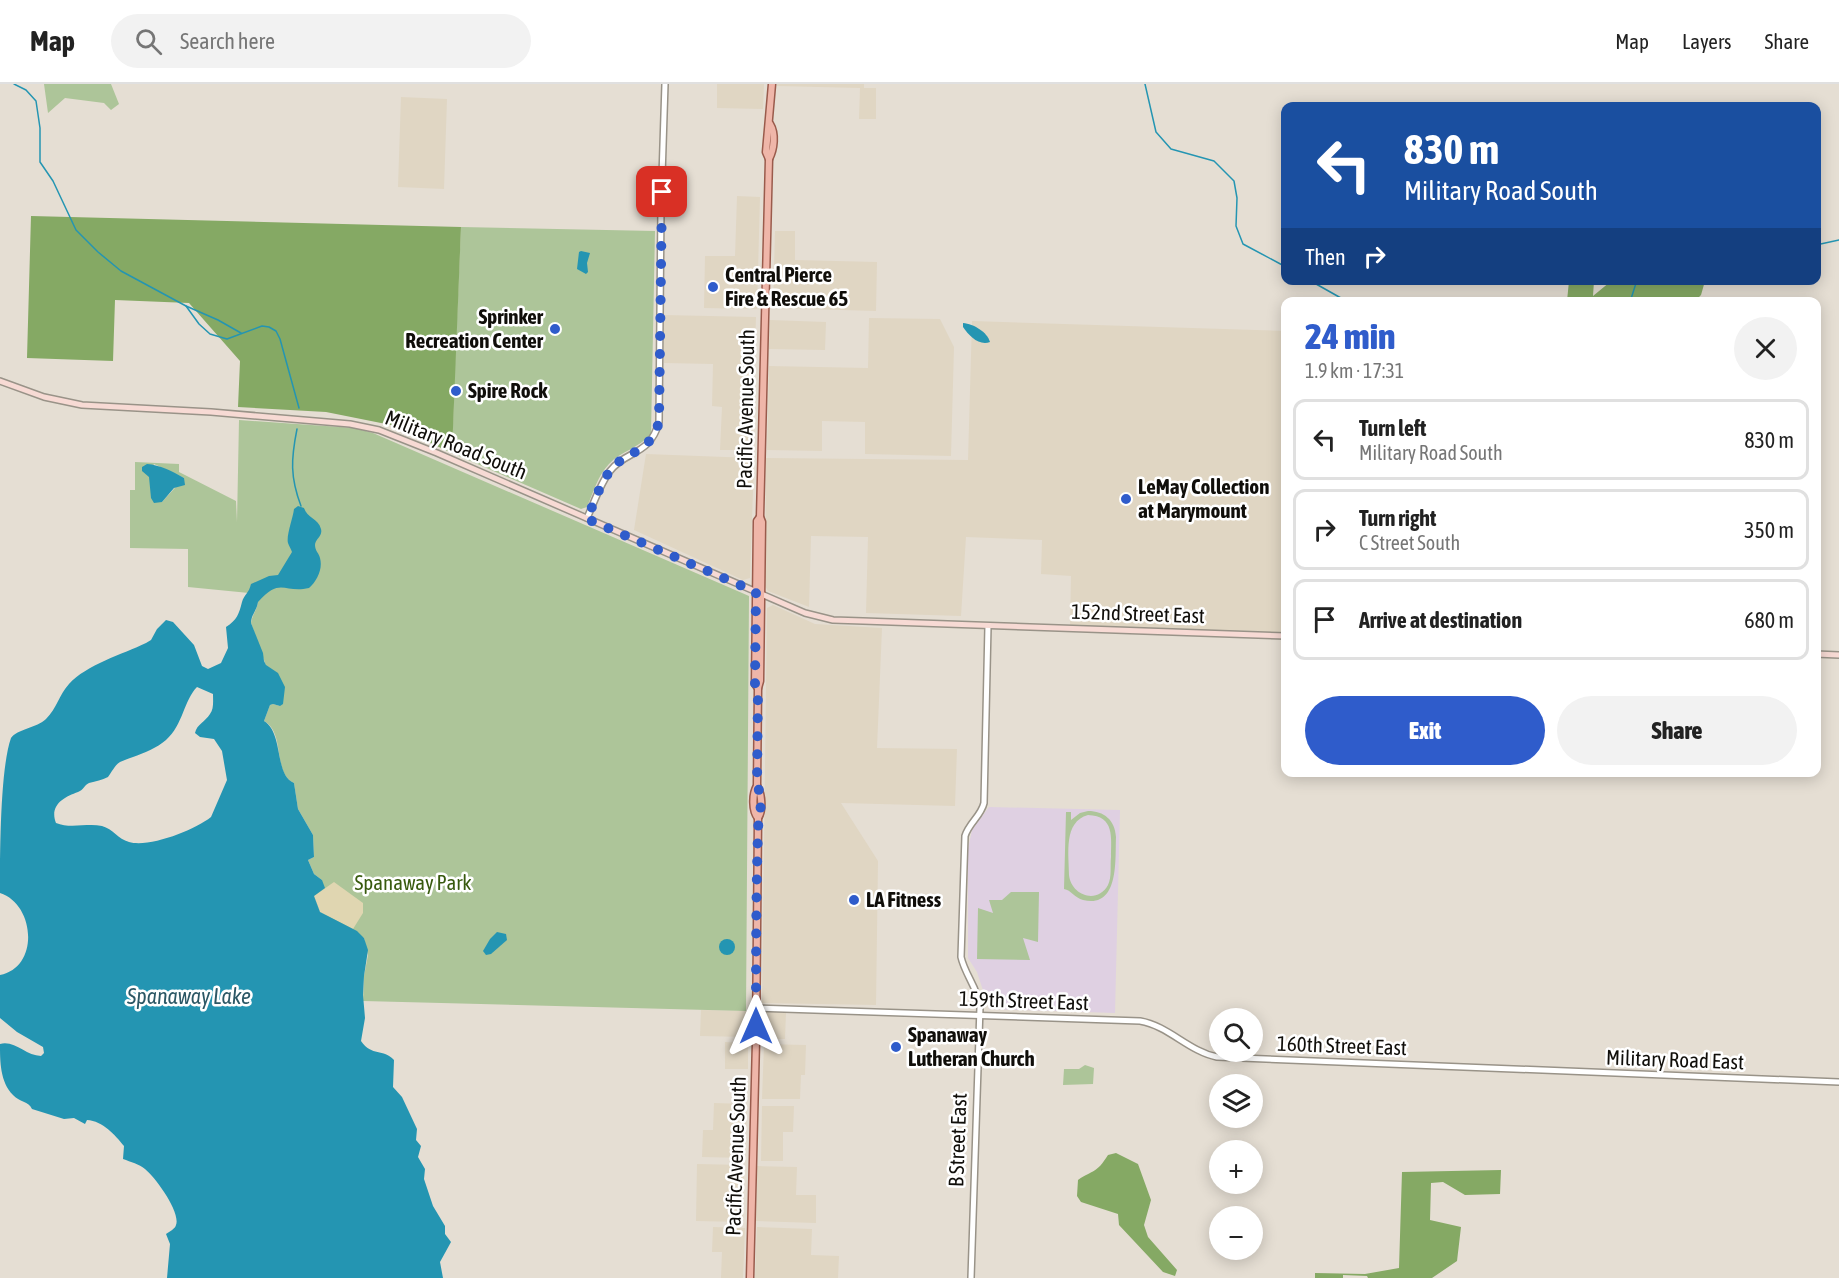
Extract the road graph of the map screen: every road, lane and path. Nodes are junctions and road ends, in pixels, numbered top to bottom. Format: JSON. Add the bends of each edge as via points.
{"nodes":[{"id":1,"x":664,"y":84,"type":"edge"},
{"id":2,"x":772,"y":84,"type":"edge"},
{"id":3,"x":0,"y":381,"type":"edge"},
{"id":4,"x":587,"y":519,"type":"junction"},
{"id":5,"x":758,"y":593,"type":"junction"},
{"id":6,"x":988,"y":626,"type":"junction"},
{"id":7,"x":1281,"y":636,"type":"edge"},
{"id":8,"x":1821,"y":654,"type":"edge"},
{"id":9,"x":1839,"y":655,"type":"edge"},
{"id":10,"x":757,"y":1008,"type":"junction"},
{"id":11,"x":980,"y":1016,"type":"junction"},
{"id":12,"x":1177,"y":1038,"type":"joint"},
{"id":13,"x":1510,"y":1070,"type":"joint"},
{"id":14,"x":1839,"y":1082,"type":"edge"},
{"id":15,"x":750,"y":1278,"type":"edge"},
{"id":16,"x":971,"y":1278,"type":"edge"}],
"edges":[{"from":1,"to":4,"type":"street","via":[[659,422],[656,434],[646,446],[610,471]]},
{"from":2,"to":5,"type":"main road","name":"Pacific Avenue South","via":[[766,152],[769,159]]},
{"from":3,"to":4,"type":"main road","name":"Military Road South","via":[[82,405],[373,428]]},
{"from":4,"to":5,"type":"main road","name":"Military Road South"},
{"from":5,"to":6,"type":"main road","name":"Military Road South","via":[[820,618]]},
{"from":5,"to":10,"type":"main road","name":"Pacific Avenue South","via":[[760,681],[754,791],[754,814],[758,818]]},
{"from":6,"to":7,"type":"main road","name":"152nd Street East"},
{"from":6,"to":11,"type":"street","name":"B Street East","via":[[984,803],[965,836],[961,940],[962,961],[978,996]]},
{"from":8,"to":9,"type":"main road"},
{"from":10,"to":11,"type":"street","name":"159th Street East"},
{"from":10,"to":15,"type":"main road","name":"Pacific Avenue South"},
{"from":11,"to":12,"type":"street","name":"159th Street East","via":[[1140,1021]]},
{"from":11,"to":16,"type":"street","name":"B Street East"},
{"from":12,"to":13,"type":"street","name":"160th Street East","via":[[1201,1053],[1217,1057]]},
{"from":13,"to":14,"type":"street","name":"Military Road East"}]}
